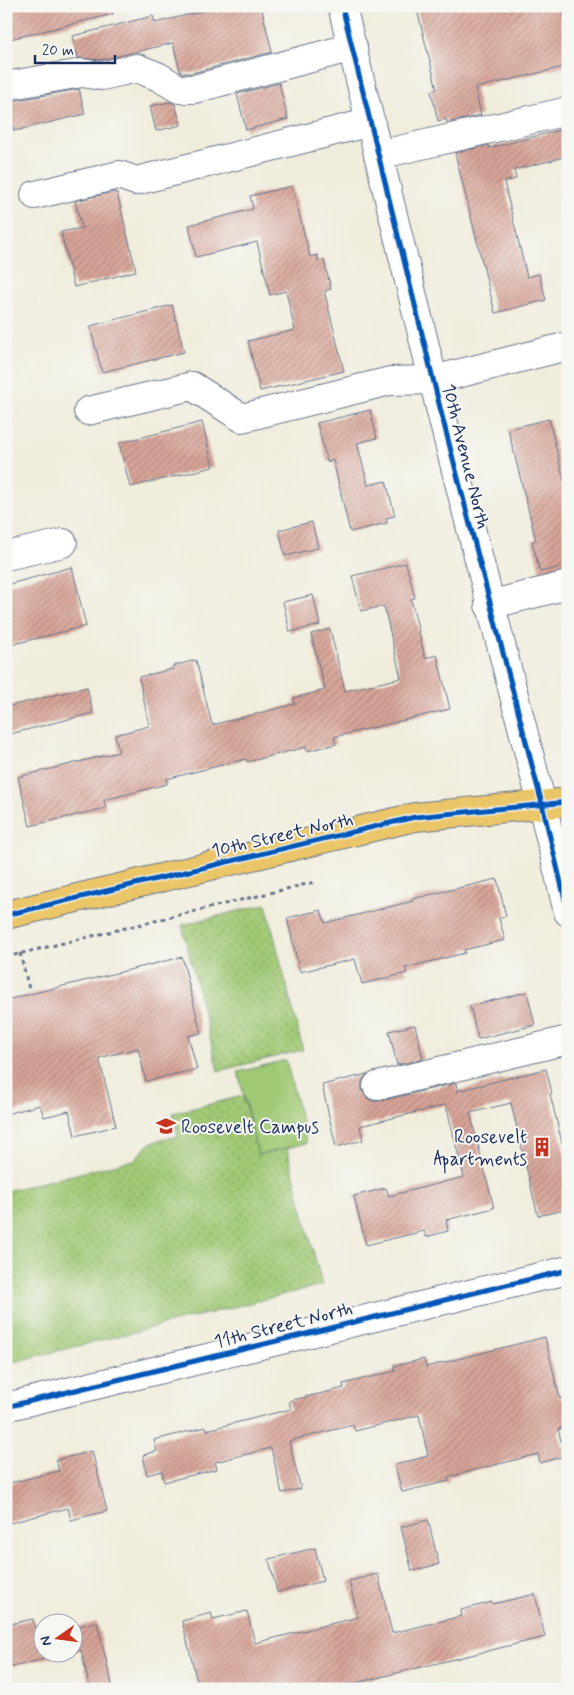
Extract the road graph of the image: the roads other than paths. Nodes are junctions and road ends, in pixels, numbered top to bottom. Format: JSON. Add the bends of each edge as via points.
{"nodes":[{"id":1,"x":342,"y":6,"type":"edge"},
{"id":2,"x":353,"y":47,"type":"junction"},
{"id":3,"x":6,"y":84,"type":"edge"},
{"id":4,"x":568,"y":111,"type":"edge"},
{"id":5,"x":371,"y":122,"type":"junction"},
{"id":6,"x":378,"y":155,"type":"junction"},
{"id":7,"x":35,"y":195,"type":"dead end"},
{"id":8,"x":568,"y":346,"type":"edge"},
{"id":9,"x":433,"y":380,"type":"junction"},
{"id":10,"x":88,"y":411,"type":"dead end"},
{"id":11,"x":63,"y":543,"type":"dead end"},
{"id":12,"x":6,"y":556,"type":"edge"},
{"id":13,"x":568,"y":585,"type":"edge"},
{"id":14,"x":489,"y":605,"type":"junction"},
{"id":15,"x":555,"y":803,"type":"edge"},
{"id":16,"x":568,"y":912,"type":"edge"},
{"id":17,"x":6,"y":915,"type":"edge"},
{"id":18,"x":568,"y":1040,"type":"edge"},
{"id":19,"x":378,"y":1086,"type":"dead end"},
{"id":20,"x":568,"y":1270,"type":"edge"},
{"id":21,"x":6,"y":1407,"type":"edge"}],
"edges":[{"from":1,"to":2,"type":"street","name":"10th Avenue North"},
{"from":2,"to":3,"type":"street","via":[[194,89],[180,89],[137,68],[102,76],[82,73]]},
{"from":2,"to":5,"type":"street","name":"10th Avenue North"},
{"from":4,"to":6,"type":"street"},
{"from":5,"to":6,"type":"street","name":"10th Avenue North"},
{"from":5,"to":7,"type":"street","via":[[136,181],[119,175]]},
{"from":6,"to":9,"type":"street","name":"10th Avenue North"},
{"from":8,"to":9,"type":"street"},
{"from":9,"to":10,"type":"street","via":[[390,381],[242,418],[192,386]]},
{"from":9,"to":14,"type":"street","name":"10th Avenue North"},
{"from":11,"to":12,"type":"street"},
{"from":13,"to":14,"type":"street"},
{"from":14,"to":15,"type":"street","name":"10th Avenue North"},
{"from":15,"to":16,"type":"street","name":"10th Avenue North"},
{"from":15,"to":17,"type":"main road","name":"10th Street North","via":[[415,817]]},
{"from":18,"to":19,"type":"street"},
{"from":20,"to":21,"type":"street","name":"11th Street North"}]}
